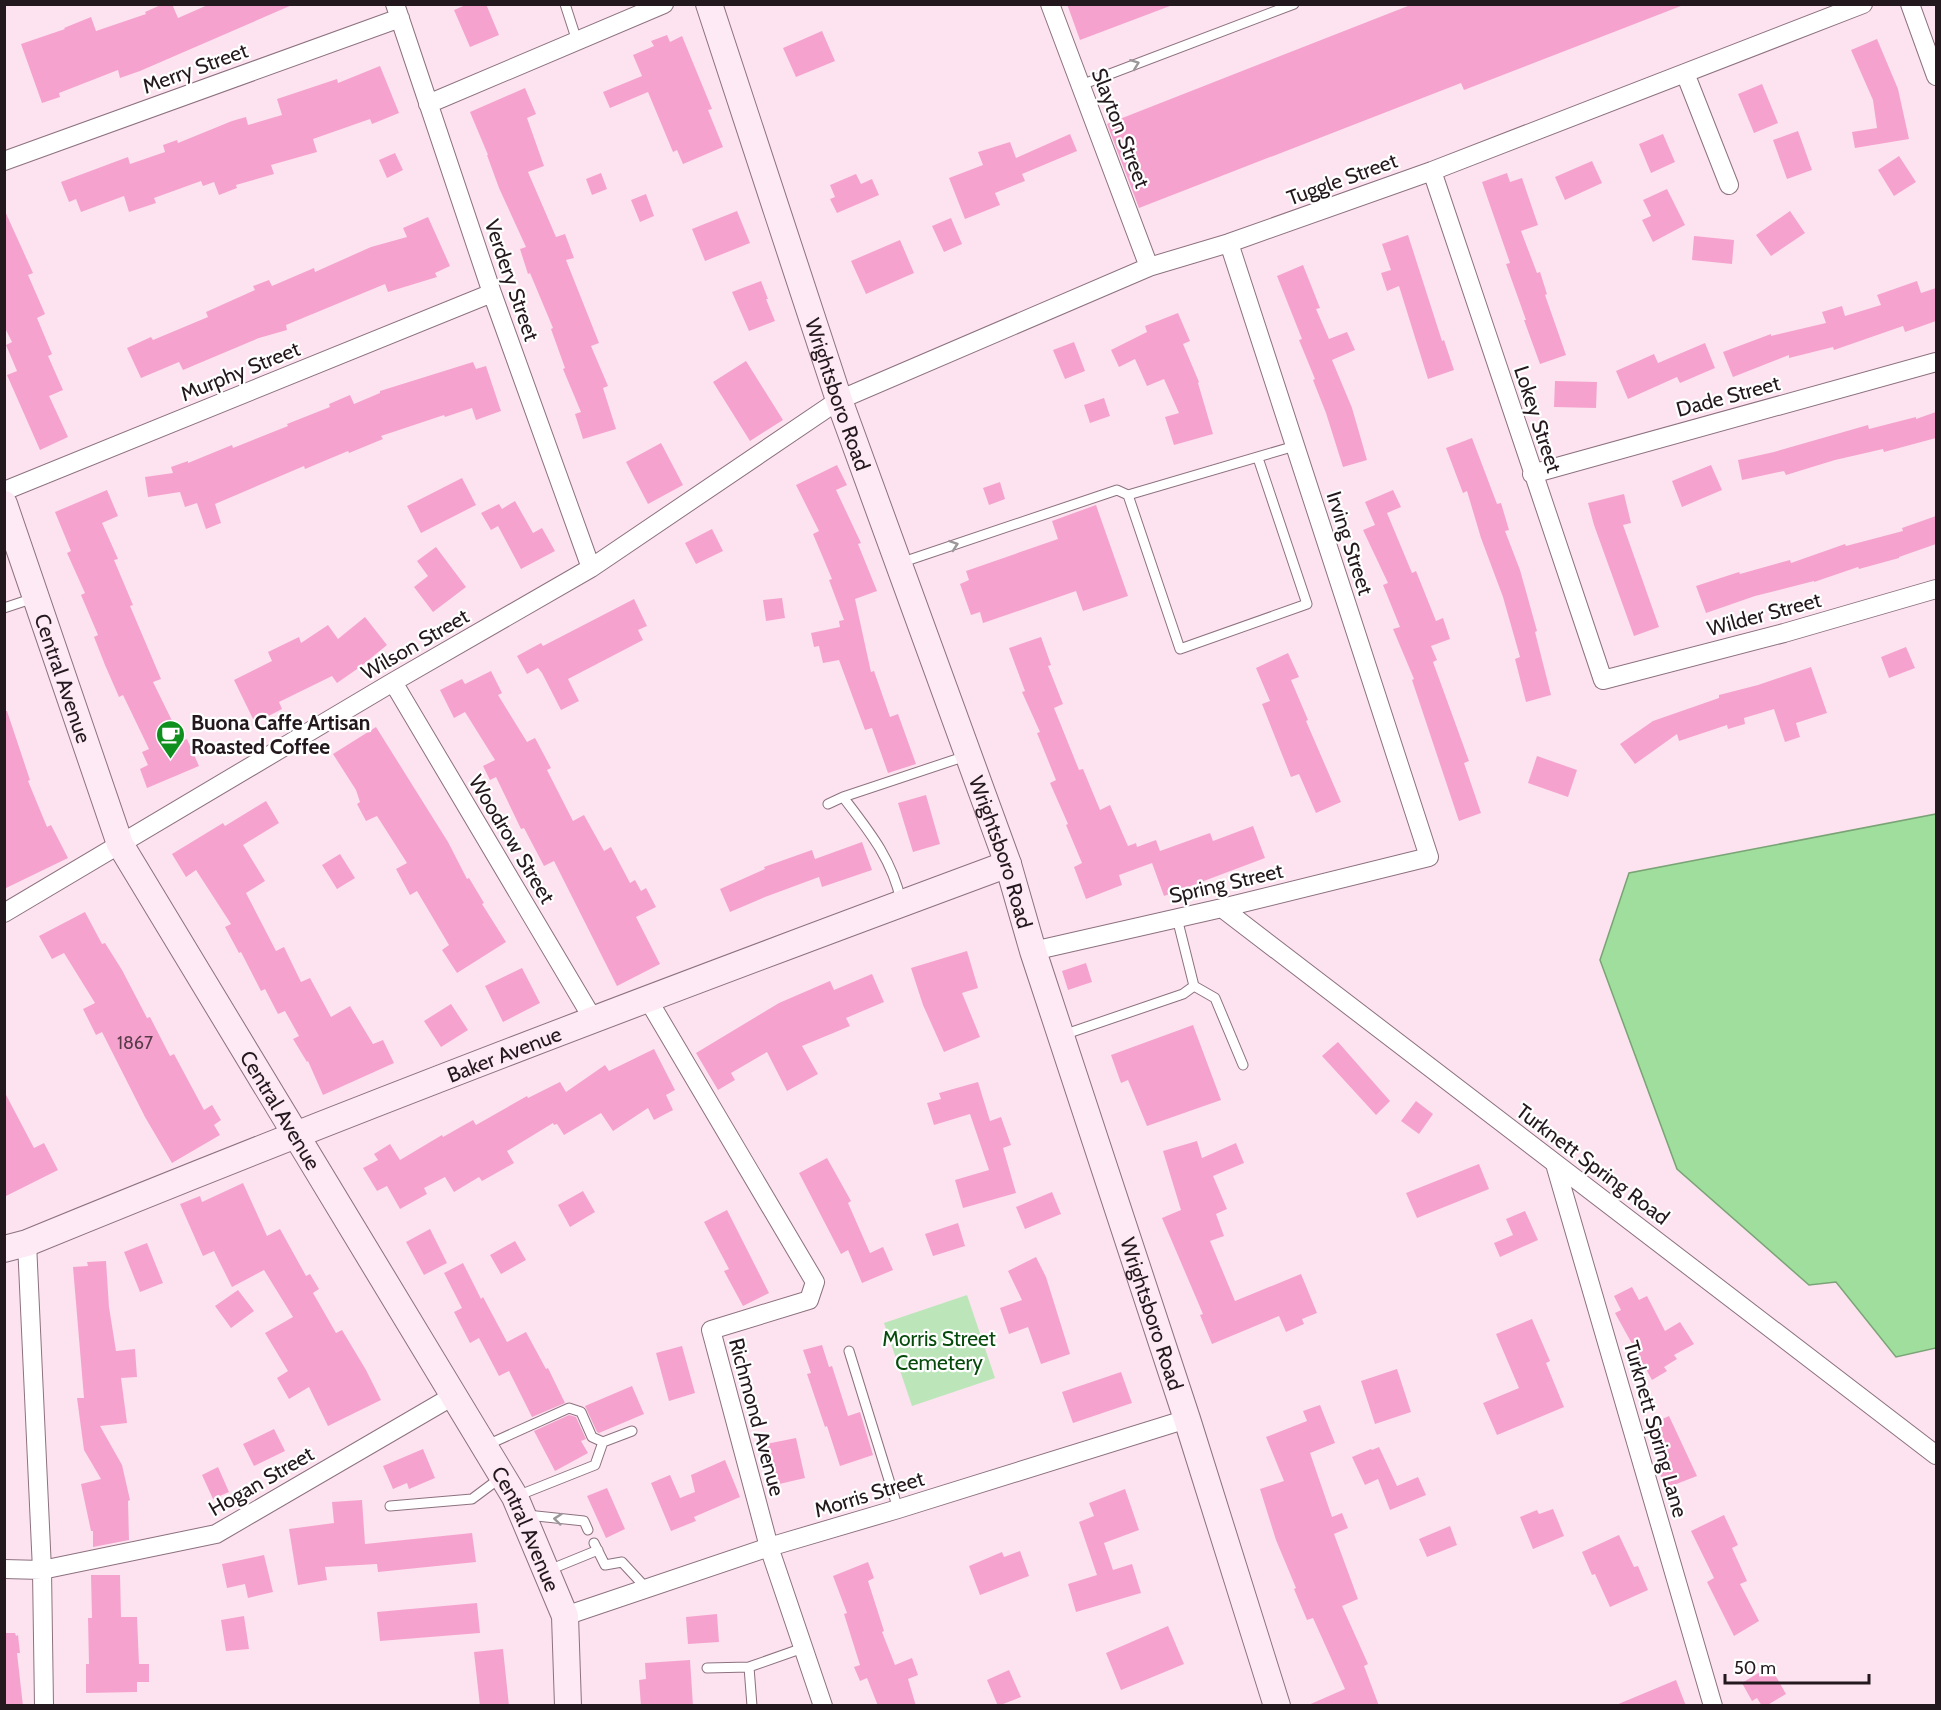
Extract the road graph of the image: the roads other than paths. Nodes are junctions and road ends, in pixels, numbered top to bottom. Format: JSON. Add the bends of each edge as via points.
{"nodes":[{"id":1,"x":565,"y":4,"type":"edge"},
{"id":2,"x":664,"y":4,"type":"edge"},
{"id":3,"x":709,"y":4,"type":"edge"},
{"id":4,"x":1050,"y":4,"type":"edge"},
{"id":5,"x":1294,"y":4,"type":"edge"},
{"id":6,"x":1863,"y":4,"type":"edge"},
{"id":7,"x":1910,"y":4,"type":"edge"},
{"id":8,"x":398,"y":11,"type":"edge"},
{"id":9,"x":577,"y":41,"type":"junction"},
{"id":10,"x":1685,"y":73,"type":"junction"},
{"id":11,"x":1936,"y":76,"type":"edge"},
{"id":12,"x":1081,"y":85,"type":"junction"},
{"id":13,"x":428,"y":105,"type":"junction"},
{"id":14,"x":4,"y":161,"type":"edge"},
{"id":15,"x":1432,"y":171,"type":"junction"},
{"id":16,"x":1729,"y":185,"type":"dead end"},
{"id":17,"x":1229,"y":243,"type":"junction"},
{"id":18,"x":1149,"y":267,"type":"junction"},
{"id":19,"x":492,"y":293,"type":"junction"},
{"id":20,"x":1936,"y":362,"type":"edge"},
{"id":21,"x":838,"y":400,"type":"junction"},
{"id":22,"x":1295,"y":446,"type":"junction"},
{"id":23,"x":1258,"y":458,"type":"junction"},
{"id":24,"x":1532,"y":474,"type":"junction"},
{"id":25,"x":4,"y":491,"type":"edge"},
{"id":26,"x":1128,"y":495,"type":"junction"},
{"id":27,"x":4,"y":504,"type":"edge"},
{"id":28,"x":898,"y":564,"type":"junction"},
{"id":29,"x":591,"y":568,"type":"junction"},
{"id":30,"x":1936,"y":589,"type":"edge"},
{"id":31,"x":36,"y":598,"type":"junction"},
{"id":32,"x":4,"y":608,"type":"edge"},
{"id":33,"x":1604,"y":681,"type":"joint"},
{"id":34,"x":393,"y":682,"type":"junction"},
{"id":35,"x":968,"y":755,"type":"junction"},
{"id":36,"x":843,"y":797,"type":"junction"},
{"id":37,"x":828,"y":804,"type":"dead end"},
{"id":38,"x":120,"y":844,"type":"junction"},
{"id":39,"x":1429,"y":857,"type":"joint"},
{"id":40,"x":1008,"y":864,"type":"junction"},
{"id":41,"x":902,"y":903,"type":"junction"},
{"id":42,"x":1222,"y":908,"type":"junction"},
{"id":43,"x":4,"y":913,"type":"edge"},
{"id":44,"x":1177,"y":918,"type":"junction"},
{"id":45,"x":1033,"y":951,"type":"junction"},
{"id":46,"x":1194,"y":986,"type":"junction"},
{"id":47,"x":647,"y":998,"type":"junction"},
{"id":48,"x":593,"y":1019,"type":"junction"},
{"id":49,"x":1061,"y":1036,"type":"junction"},
{"id":50,"x":1243,"y":1065,"type":"dead end"},
{"id":51,"x":295,"y":1134,"type":"junction"},
{"id":52,"x":1555,"y":1164,"type":"junction"},
{"id":53,"x":16,"y":1246,"type":"edge"},
{"id":54,"x":849,"y":1351,"type":"dead end"},
{"id":55,"x":453,"y":1396,"type":"junction"},
{"id":56,"x":1187,"y":1419,"type":"junction"},
{"id":57,"x":632,"y":1431,"type":"dead end"},
{"id":58,"x":603,"y":1442,"type":"junction"},
{"id":59,"x":483,"y":1447,"type":"junction"},
{"id":60,"x":1936,"y":1455,"type":"edge"},
{"id":61,"x":513,"y":1496,"type":"junction"},
{"id":62,"x":390,"y":1506,"type":"dead end"},
{"id":63,"x":898,"y":1509,"type":"junction"},
{"id":64,"x":588,"y":1530,"type":"dead end"},
{"id":65,"x":769,"y":1547,"type":"junction"},
{"id":66,"x":4,"y":1569,"type":"edge"},
{"id":67,"x":42,"y":1570,"type":"junction"},
{"id":68,"x":547,"y":1571,"type":"junction"},
{"id":69,"x":647,"y":1589,"type":"junction"},
{"id":70,"x":565,"y":1616,"type":"junction"},
{"id":71,"x":803,"y":1648,"type":"junction"},
{"id":72,"x":749,"y":1667,"type":"junction"},
{"id":73,"x":707,"y":1668,"type":"dead end"},
{"id":74,"x":44,"y":1706,"type":"edge"},
{"id":75,"x":568,"y":1706,"type":"edge"},
{"id":76,"x":752,"y":1706,"type":"edge"},
{"id":77,"x":823,"y":1706,"type":"edge"},
{"id":78,"x":1276,"y":1706,"type":"edge"},
{"id":79,"x":1713,"y":1706,"type":"edge"}],
"edges":[{"from":1,"to":9,"type":"lane"},
{"from":2,"to":9,"type":"street"},
{"from":3,"to":21,"type":"main road","name":"Wrightsboro Road"},
{"from":4,"to":12,"type":"street","name":"Slayton Street"},
{"from":12,"to":5,"type":"lane","one_way":true},
{"from":6,"to":10,"type":"street","name":"Tuggle Street"},
{"from":7,"to":11,"type":"street"},
{"from":8,"to":13,"type":"street","name":"Verdery Street"},
{"from":8,"to":14,"type":"street","name":"Merry Street"},
{"from":9,"to":13,"type":"street"},
{"from":10,"to":15,"type":"street","name":"Tuggle Street"},
{"from":10,"to":16,"type":"street"},
{"from":12,"to":18,"type":"street","name":"Slayton Street"},
{"from":13,"to":19,"type":"street","name":"Verdery Street"},
{"from":15,"to":17,"type":"street","name":"Tuggle Street"},
{"from":15,"to":24,"type":"street","name":"Lokey Street"},
{"from":17,"to":18,"type":"street","name":"Tuggle Street"},
{"from":17,"to":22,"type":"street","name":"Irving Street"},
{"from":18,"to":21,"type":"street","name":"Tuggle Street"},
{"from":19,"to":25,"type":"street","name":"Murphy Street"},
{"from":19,"to":29,"type":"street","name":"Verdery Street"},
{"from":20,"to":24,"type":"street","name":"Dade Street"},
{"from":21,"to":28,"type":"main road","name":"Wrightsboro Road"},
{"from":21,"to":29,"type":"street","name":"Wilson Street"},
{"from":22,"to":23,"type":"lane"},
{"from":22,"to":39,"type":"street","name":"Irving Street"},
{"from":23,"to":26,"type":"lane"},
{"from":23,"to":26,"type":"lane","via":[[1308,604],[1180,649]]},
{"from":24,"to":33,"type":"street","name":"Lokey Street"},
{"from":28,"to":26,"type":"lane","one_way":true,"via":[[1117,490]]},
{"from":27,"to":31,"type":"main road","name":"Central Avenue"},
{"from":28,"to":35,"type":"main road","name":"Wrightsboro Road"},
{"from":29,"to":34,"type":"street","name":"Wilson Street"},
{"from":30,"to":33,"type":"street","name":"Wilder Street"},
{"from":31,"to":32,"type":"lane"},
{"from":31,"to":38,"type":"main road","name":"Central Avenue"},
{"from":34,"to":38,"type":"street","name":"Wilson Street"},
{"from":34,"to":48,"type":"street","name":"Woodrow Street"},
{"from":35,"to":36,"type":"lane"},
{"from":35,"to":40,"type":"main road","name":"Wrightsboro Road"},
{"from":36,"to":37,"type":"lane"},
{"from":36,"to":41,"type":"lane","via":[[878,843],[897,881]]},
{"from":38,"to":43,"type":"street","name":"Wilson Street"},
{"from":38,"to":51,"type":"main road","name":"Central Avenue"},
{"from":39,"to":42,"type":"street","name":"Spring Street"},
{"from":40,"to":41,"type":"main road","name":"Baker Avenue"},
{"from":40,"to":45,"type":"main road","name":"Wrightsboro Road"},
{"from":41,"to":47,"type":"main road","name":"Baker Avenue"},
{"from":42,"to":44,"type":"street","name":"Spring Street"},
{"from":42,"to":52,"type":"street","name":"Turknett Spring Road"},
{"from":44,"to":45,"type":"street","name":"Spring Street"},
{"from":44,"to":46,"type":"lane"},
{"from":45,"to":49,"type":"main road","name":"Wrightsboro Road"},
{"from":46,"to":49,"type":"lane","via":[[1183,994]]},
{"from":46,"to":50,"type":"lane","via":[[1215,998]]},
{"from":47,"to":48,"type":"main road","name":"Baker Avenue"},
{"from":47,"to":65,"type":"street","name":"Richmond Avenue","via":[[815,1282],[809,1300],[711,1330]]},
{"from":48,"to":51,"type":"main road","name":"Baker Avenue"},
{"from":49,"to":56,"type":"main road","name":"Wrightsboro Road"},
{"from":51,"to":53,"type":"main road","name":"Baker Avenue"},
{"from":51,"to":55,"type":"main road","name":"Central Avenue"},
{"from":52,"to":60,"type":"street","name":"Turknett Spring Road"},
{"from":52,"to":79,"type":"street","name":"Turknett Spring Lane"},
{"from":53,"to":67,"type":"street"},
{"from":54,"to":63,"type":"lane"},
{"from":55,"to":59,"type":"main road","name":"Central Avenue"},
{"from":55,"to":67,"type":"street","name":"Hogan Street","via":[[216,1534]]},
{"from":56,"to":63,"type":"street","name":"Morris Street"},
{"from":56,"to":78,"type":"main road","name":"Wrightsboro Road"},
{"from":57,"to":58,"type":"lane"},
{"from":58,"to":59,"type":"lane","via":[[592,1437],[580,1412],[568,1408]]},
{"from":58,"to":61,"type":"lane","via":[[595,1465]]},
{"from":59,"to":61,"type":"main road","name":"Central Avenue"},
{"from":61,"to":62,"type":"lane"},
{"from":64,"to":61,"type":"lane","one_way":true,"via":[[584,1521]]},
{"from":61,"to":68,"type":"main road","name":"Central Avenue"},
{"from":63,"to":65,"type":"street","name":"Morris Street"},
{"from":65,"to":69,"type":"street","name":"Morris Street"},
{"from":65,"to":71,"type":"street","name":"Richmond Avenue"},
{"from":66,"to":67,"type":"street","name":"Hogan Street"},
{"from":67,"to":74,"type":"street"},
{"from":68,"to":69,"type":"lane","via":[[596,1547],[605,1565],[622,1562]]},
{"from":68,"to":70,"type":"main road","name":"Central Avenue"},
{"from":69,"to":70,"type":"street","name":"Morris Street"},
{"from":70,"to":75,"type":"main road","name":"Central Avenue"},
{"from":71,"to":72,"type":"lane"},
{"from":71,"to":77,"type":"street","name":"Richmond Avenue"},
{"from":72,"to":73,"type":"lane"},
{"from":72,"to":76,"type":"lane"}]}
